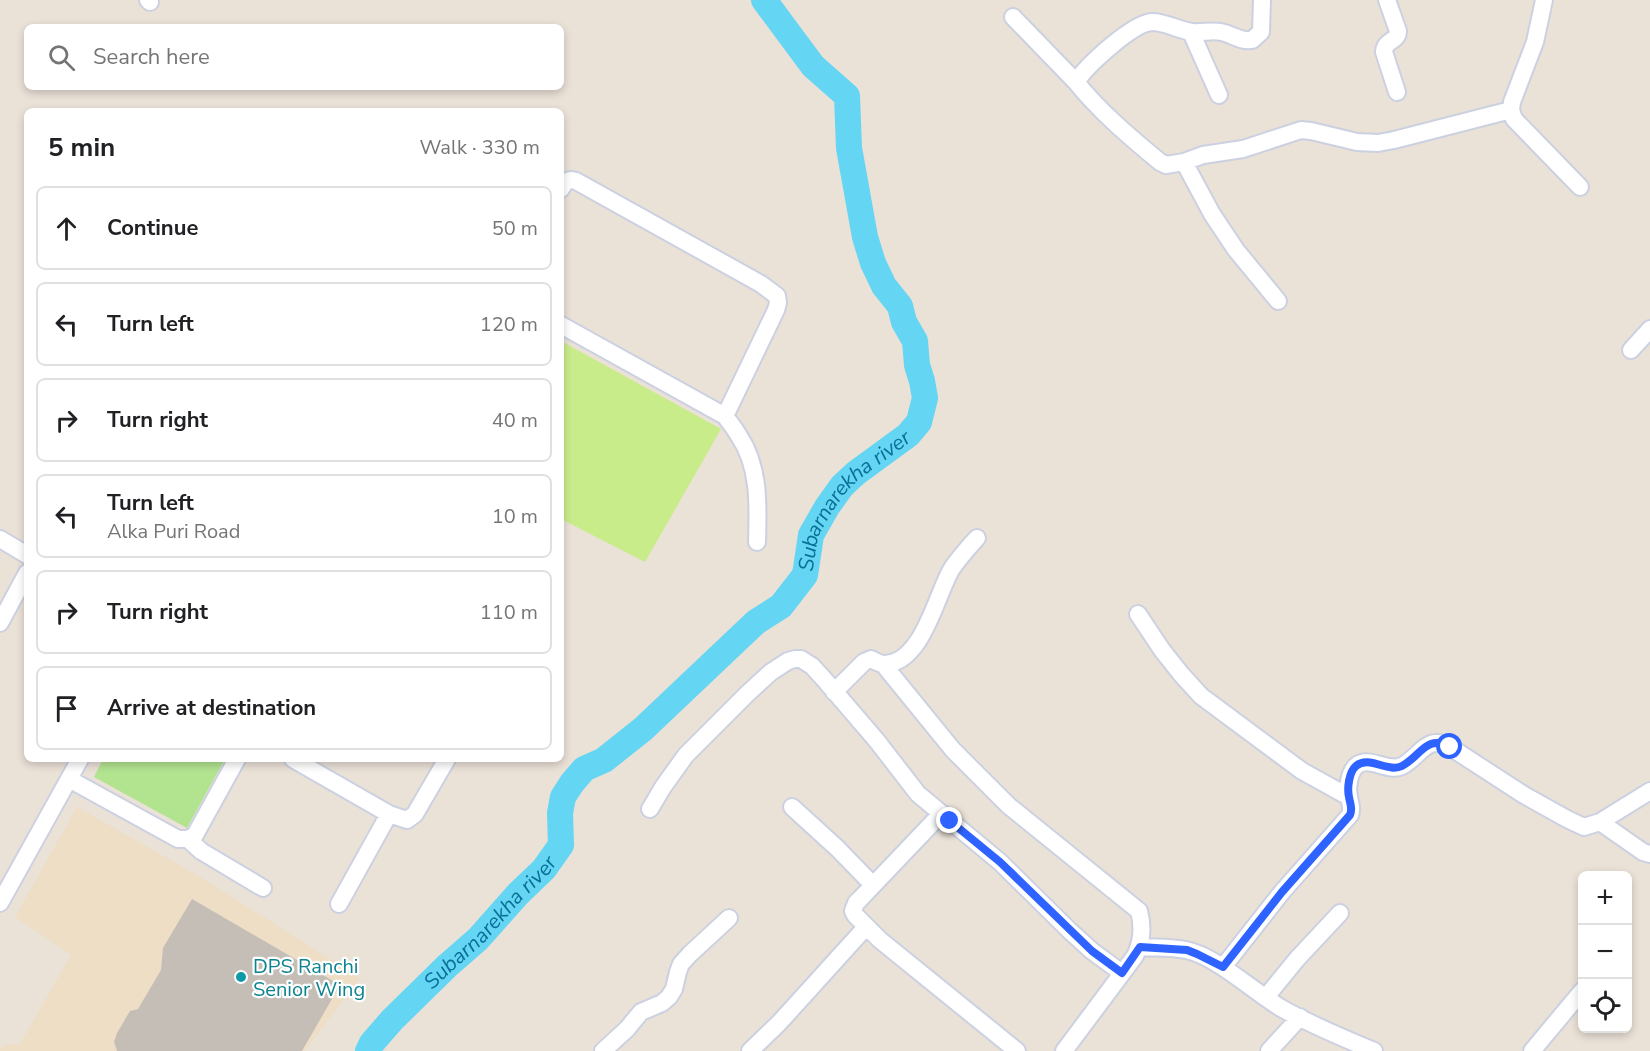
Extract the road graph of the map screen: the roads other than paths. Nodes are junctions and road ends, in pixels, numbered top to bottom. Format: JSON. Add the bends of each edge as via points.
{"nodes":[{"id":1,"x":1262,"y":0,"type":"edge"},
{"id":2,"x":1386,"y":0,"type":"edge"},
{"id":3,"x":1544,"y":0,"type":"edge"},
{"id":4,"x":1013,"y":16,"type":"dead end"},
{"id":5,"x":1191,"y":32,"type":"junction"},
{"id":6,"x":1076,"y":82,"type":"junction"},
{"id":7,"x":1397,"y":92,"type":"dead end"},
{"id":8,"x":1220,"y":95,"type":"dead end"},
{"id":9,"x":1511,"y":110,"type":"junction"},
{"id":10,"x":1184,"y":162,"type":"junction"},
{"id":11,"x":564,"y":184,"type":"edge"},
{"id":12,"x":1580,"y":187,"type":"dead end"},
{"id":13,"x":1278,"y":301,"type":"dead end"},
{"id":14,"x":564,"y":327,"type":"edge"},
{"id":15,"x":1650,"y":329,"type":"edge"},
{"id":16,"x":1631,"y":350,"type":"dead end"},
{"id":17,"x":725,"y":416,"type":"junction"},
{"id":18,"x":977,"y":538,"type":"dead end"},
{"id":19,"x":0,"y":539,"type":"edge"},
{"id":20,"x":757,"y":542,"type":"dead end"},
{"id":21,"x":24,"y":553,"type":"edge"},
{"id":22,"x":24,"y":579,"type":"edge"},
{"id":23,"x":1138,"y":614,"type":"dead end"},
{"id":24,"x":0,"y":623,"type":"edge"},
{"id":25,"x":883,"y":664,"type":"junction"},
{"id":26,"x":834,"y":692,"type":"junction"},
{"id":27,"x":78,"y":762,"type":"edge"},
{"id":28,"x":235,"y":762,"type":"edge"},
{"id":29,"x":297,"y":762,"type":"edge"},
{"id":30,"x":445,"y":762,"type":"edge"},
{"id":31,"x":69,"y":779,"type":"junction"},
{"id":32,"x":1650,"y":791,"type":"edge"},
{"id":33,"x":1349,"y":797,"type":"junction"},
{"id":34,"x":792,"y":807,"type":"dead end"},
{"id":35,"x":650,"y":809,"type":"dead end"},
{"id":36,"x":389,"y":814,"type":"junction"},
{"id":37,"x":941,"y":814,"type":"junction"},
{"id":38,"x":1600,"y":822,"type":"junction"},
{"id":39,"x":188,"y":840,"type":"junction"},
{"id":40,"x":1650,"y":854,"type":"edge"},
{"id":41,"x":873,"y":885,"type":"junction"},
{"id":42,"x":263,"y":888,"type":"dead end"},
{"id":43,"x":0,"y":903,"type":"edge"},
{"id":44,"x":339,"y":903,"type":"dead end"},
{"id":45,"x":1340,"y":913,"type":"dead end"},
{"id":46,"x":729,"y":918,"type":"dead end"},
{"id":47,"x":866,"y":927,"type":"junction"},
{"id":48,"x":1140,"y":943,"type":"junction"},
{"id":49,"x":1223,"y":967,"type":"junction"},
{"id":50,"x":1122,"y":973,"type":"junction"},
{"id":51,"x":1578,"y":996,"type":"edge"},
{"id":52,"x":1266,"y":997,"type":"junction"},
{"id":53,"x":1300,"y":1017,"type":"junction"},
{"id":54,"x":603,"y":1051,"type":"edge"},
{"id":55,"x":750,"y":1051,"type":"edge"},
{"id":56,"x":1017,"y":1051,"type":"edge"},
{"id":57,"x":1064,"y":1051,"type":"edge"},
{"id":58,"x":1269,"y":1051,"type":"edge"},
{"id":59,"x":1374,"y":1051,"type":"edge"},
{"id":60,"x":1532,"y":1051,"type":"edge"}],
"edges":[{"from":1,"to":5,"type":"street","via":[[1261,32],[1252,40],[1214,31]]},
{"from":2,"to":7,"type":"street","via":[[1398,31],[1384,52]]},
{"from":3,"to":9,"type":"street","via":[[1535,42]]},
{"from":4,"to":6,"type":"street"},
{"from":5,"to":6,"type":"street","via":[[1153,22],[1143,24],[1087,68]]},
{"from":5,"to":8,"type":"street"},
{"from":6,"to":10,"type":"street","via":[[1160,162]]},
{"from":9,"to":10,"type":"street","via":[[1378,143],[1301,130],[1243,149]]},
{"from":9,"to":12,"type":"street","via":[[1514,119]]},
{"from":10,"to":13,"type":"street","via":[[1230,241]]},
{"from":11,"to":17,"type":"street","via":[[567,180],[576,181],[777,296],[776,310]]},
{"from":14,"to":17,"type":"street"},
{"from":15,"to":16,"type":"street"},
{"from":17,"to":20,"type":"street","via":[[740,437],[754,473]]},
{"from":18,"to":25,"type":"street","via":[[951,570],[925,628],[911,649],[901,660]]},
{"from":19,"to":21,"type":"street"},
{"from":22,"to":24,"type":"street"},
{"from":23,"to":33,"type":"street","via":[[1201,696],[1302,771]]},
{"from":25,"to":26,"type":"street","via":[[871,659],[864,662]]},
{"from":25,"to":48,"type":"street","via":[[953,750],[1009,806],[1137,909]]},
{"from":26,"to":35,"type":"street","via":[[812,666],[795,658],[788,661],[747,694],[686,755]]},
{"from":26,"to":37,"type":"street","via":[[918,794]]},
{"from":27,"to":31,"type":"street"},
{"from":28,"to":39,"type":"street","via":[[195,835]]},
{"from":29,"to":36,"type":"street"},
{"from":30,"to":36,"type":"street","via":[[411,818]]},
{"from":31,"to":39,"type":"street","via":[[168,834]]},
{"from":31,"to":43,"type":"street"},
{"from":32,"to":38,"type":"street"},
{"from":33,"to":38,"type":"street","via":[[1348,786],[1356,766],[1366,763],[1397,768],[1429,744],[1438,742],[1579,825]]},
{"from":33,"to":49,"type":"street","via":[[1350,815]]},
{"from":34,"to":41,"type":"street"},
{"from":36,"to":44,"type":"street"},
{"from":37,"to":41,"type":"street"},
{"from":37,"to":50,"type":"street","via":[[1000,862],[1077,938]]},
{"from":38,"to":40,"type":"street"},
{"from":39,"to":42,"type":"street"},
{"from":41,"to":47,"type":"street","via":[[854,907],[855,915]]},
{"from":45,"to":52,"type":"street"},
{"from":46,"to":54,"type":"street","via":[[681,964],[674,989],[666,1000],[641,1012]]},
{"from":47,"to":55,"type":"street"},
{"from":47,"to":56,"type":"street"},
{"from":48,"to":49,"type":"street","via":[[1187,950]]},
{"from":48,"to":50,"type":"street"},
{"from":49,"to":52,"type":"street"},
{"from":50,"to":57,"type":"street"},
{"from":51,"to":60,"type":"street"},
{"from":52,"to":53,"type":"street"},
{"from":53,"to":58,"type":"street"},
{"from":53,"to":59,"type":"street"}]}
